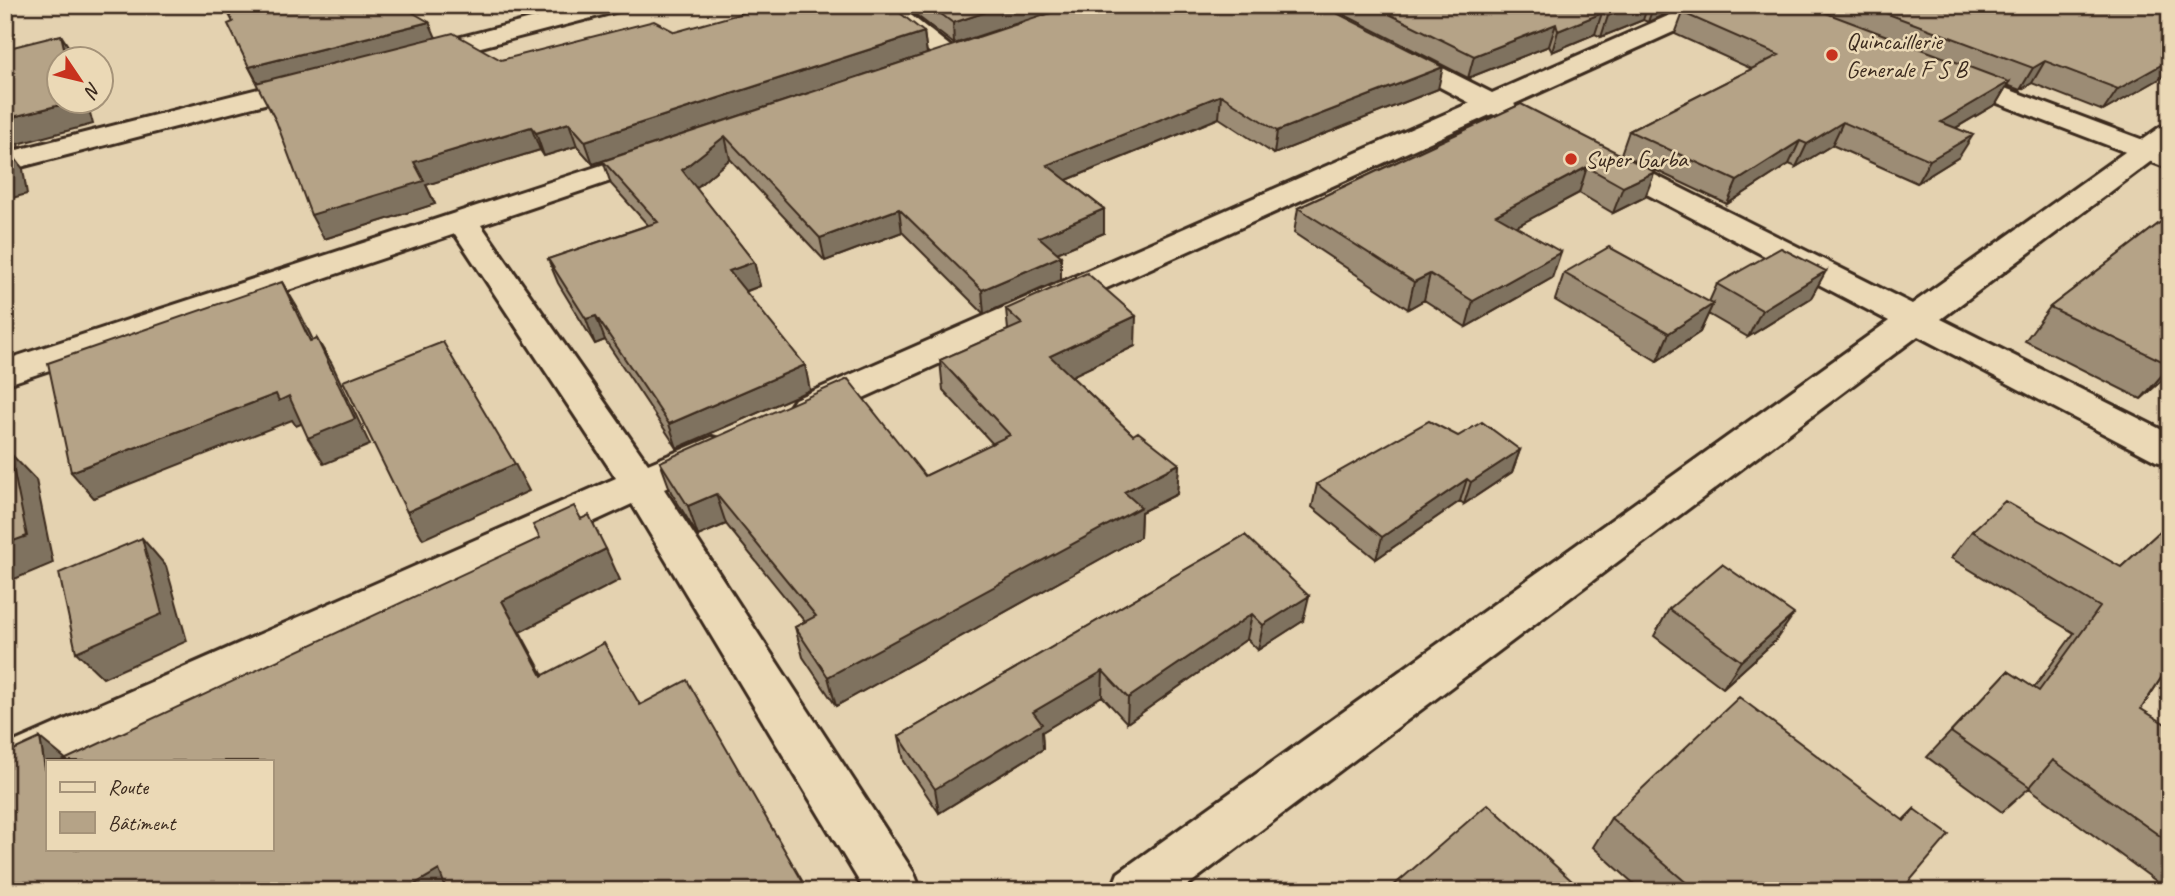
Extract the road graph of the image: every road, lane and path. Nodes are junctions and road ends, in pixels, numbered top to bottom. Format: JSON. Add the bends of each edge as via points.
{"nodes":[{"id":1,"x":614,"y":5,"type":"edge"},
{"id":2,"x":882,"y":5,"type":"edge"},
{"id":3,"x":1714,"y":5,"type":"edge"},
{"id":4,"x":1372,"y":42,"type":"edge"},
{"id":5,"x":951,"y":57,"type":"edge"},
{"id":6,"x":398,"y":61,"type":"edge"},
{"id":7,"x":1924,"y":65,"type":"edge"},
{"id":8,"x":344,"y":75,"type":"edge"},
{"id":9,"x":1491,"y":103,"type":"junction"},
{"id":10,"x":1539,"y":128,"type":"edge"},
{"id":11,"x":687,"y":146,"type":"edge"},
{"id":12,"x":1576,"y":146,"type":"edge"},
{"id":13,"x":2161,"y":148,"type":"edge"},
{"id":14,"x":5,"y":162,"type":"edge"},
{"id":15,"x":463,"y":222,"type":"junction"},
{"id":16,"x":1915,"y":320,"type":"junction"},
{"id":17,"x":5,"y":373,"type":"edge"},
{"id":18,"x":780,"y":421,"type":"edge"},
{"id":19,"x":742,"y":438,"type":"edge"},
{"id":20,"x":2170,"y":451,"type":"edge"},
{"id":21,"x":640,"y":483,"type":"junction"},
{"id":22,"x":5,"y":769,"type":"edge"},
{"id":23,"x":895,"y":891,"type":"edge"},
{"id":24,"x":1137,"y":891,"type":"edge"}],
"edges":[{"from":1,"to":6,"type":"street"},
{"from":2,"to":5,"type":"street"},
{"from":3,"to":9,"type":"street"},
{"from":4,"to":9,"type":"street"},
{"from":7,"to":13,"type":"street"},
{"from":8,"to":14,"type":"street"},
{"from":9,"to":10,"type":"street"},
{"from":9,"to":18,"type":"street"},
{"from":11,"to":15,"type":"street"},
{"from":12,"to":16,"type":"street"},
{"from":13,"to":16,"type":"street"},
{"from":15,"to":17,"type":"street"},
{"from":15,"to":21,"type":"street"},
{"from":16,"to":20,"type":"street"},
{"from":16,"to":24,"type":"street"},
{"from":19,"to":21,"type":"street"},
{"from":21,"to":22,"type":"street"},
{"from":21,"to":23,"type":"street"}]}
